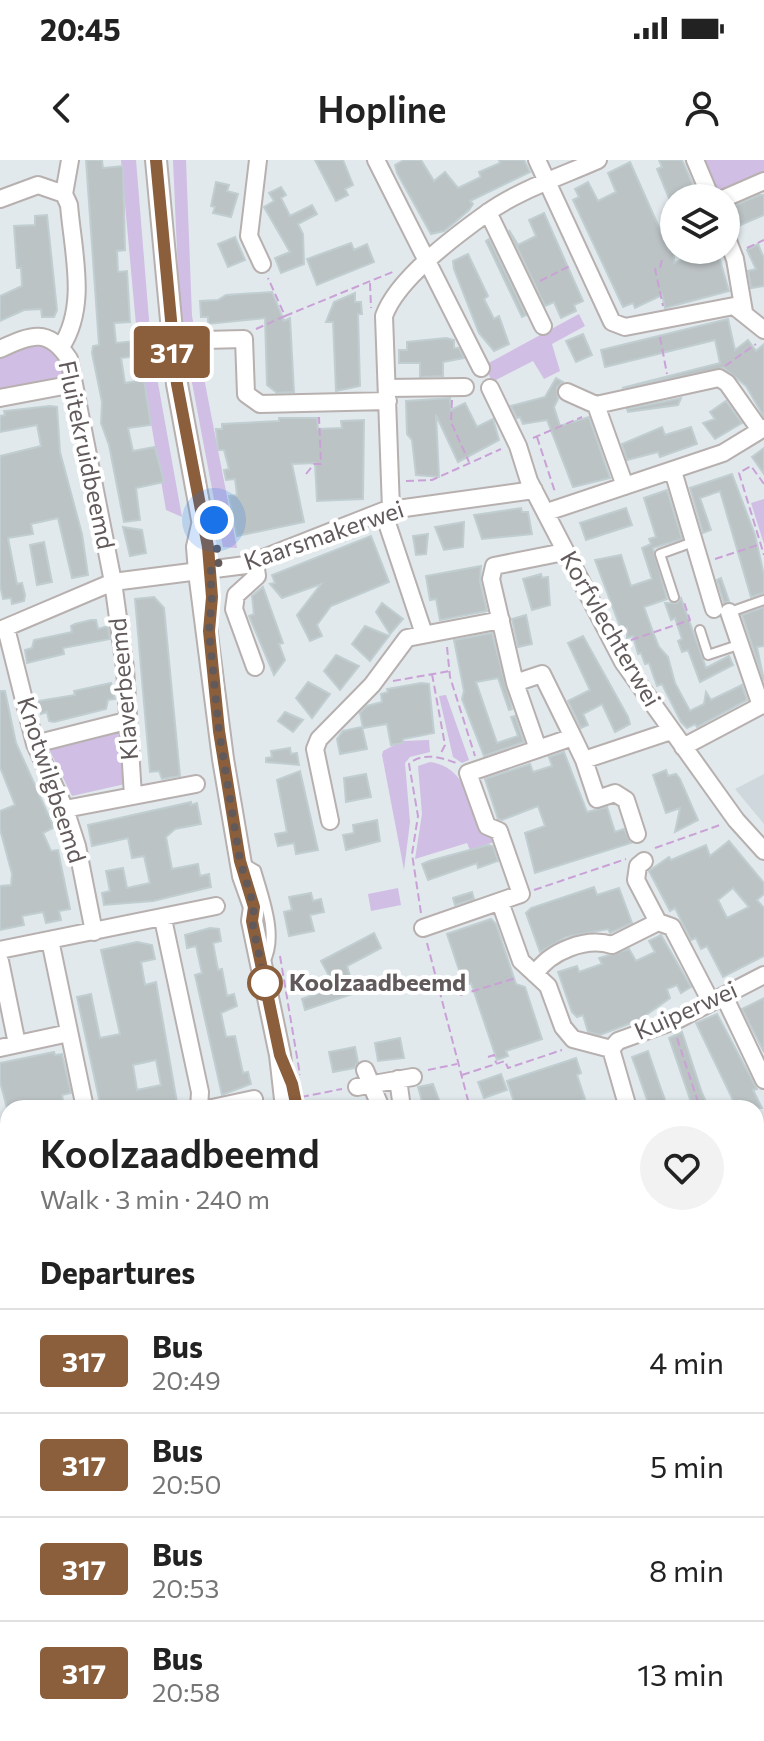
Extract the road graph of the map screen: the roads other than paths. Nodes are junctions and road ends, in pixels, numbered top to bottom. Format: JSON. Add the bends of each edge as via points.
{"nodes":[{"id":1,"x":70,"y":160,"type":"edge"},
{"id":2,"x":156,"y":160,"type":"edge"},
{"id":3,"x":258,"y":160,"type":"edge"},
{"id":4,"x":376,"y":160,"type":"edge"},
{"id":5,"x":537,"y":160,"type":"edge"},
{"id":6,"x":598,"y":160,"type":"edge"},
{"id":7,"x":695,"y":160,"type":"edge"},
{"id":8,"x":764,"y":181,"type":"edge"},
{"id":9,"x":547,"y":182,"type":"junction"},
{"id":10,"x":705,"y":184,"type":"edge"},
{"id":11,"x":740,"y":191,"type":"edge"},
{"id":12,"x":64,"y":194,"type":"junction"},
{"id":13,"x":0,"y":199,"type":"edge"},
{"id":14,"x":488,"y":212,"type":"junction"},
{"id":15,"x":428,"y":262,"type":"junction"},
{"id":16,"x":262,"y":264,"type":"road end"},
{"id":17,"x":735,"y":264,"type":"edge"},
{"id":18,"x":744,"y":312,"type":"junction"},
{"id":19,"x":543,"y":326,"type":"dead end"},
{"id":20,"x":764,"y":330,"type":"edge"},
{"id":21,"x":204,"y":340,"type":"dead end"},
{"id":22,"x":61,"y":347,"type":"junction"},
{"id":23,"x":0,"y":349,"type":"edge"},
{"id":24,"x":481,"y":368,"type":"dead end"},
{"id":25,"x":74,"y":384,"type":"junction"},
{"id":26,"x":459,"y":387,"type":"road end"},
{"id":27,"x":490,"y":388,"type":"dead end"},
{"id":28,"x":567,"y":392,"type":"dead end"},
{"id":29,"x":388,"y":395,"type":"junction"},
{"id":30,"x":0,"y":398,"type":"edge"},
{"id":31,"x":598,"y":408,"type":"junction"},
{"id":32,"x":762,"y":429,"type":"edge"},
{"id":33,"x":673,"y":471,"type":"junction"},
{"id":34,"x":625,"y":486,"type":"junction"},
{"id":35,"x":534,"y":490,"type":"junction"},
{"id":36,"x":552,"y":505,"type":"junction"},
{"id":37,"x":387,"y":510,"type":"junction"},
{"id":38,"x":697,"y":541,"type":"junction"},
{"id":39,"x":564,"y":552,"type":"junction"},
{"id":40,"x":255,"y":562,"type":"junction"},
{"id":41,"x":204,"y":571,"type":"junction"},
{"id":42,"x":113,"y":582,"type":"junction"},
{"id":43,"x":674,"y":597,"type":"road end"},
{"id":44,"x":764,"y":600,"type":"edge"},
{"id":45,"x":721,"y":610,"type":"junction"},
{"id":46,"x":501,"y":620,"type":"junction"},
{"id":47,"x":3,"y":629,"type":"edge"},
{"id":48,"x":700,"y":630,"type":"dead end"},
{"id":49,"x":424,"y":634,"type":"junction"},
{"id":50,"x":738,"y":645,"type":"junction"},
{"id":51,"x":255,"y":667,"type":"dead end"},
{"id":52,"x":515,"y":683,"type":"junction"},
{"id":53,"x":763,"y":705,"type":"edge"},
{"id":54,"x":126,"y":721,"type":"junction"},
{"id":55,"x":671,"y":731,"type":"junction"},
{"id":56,"x":573,"y":737,"type":"junction"},
{"id":57,"x":35,"y":744,"type":"junction"},
{"id":58,"x":683,"y":747,"type":"junction"},
{"id":59,"x":538,"y":749,"type":"junction"},
{"id":60,"x":584,"y":760,"type":"junction"},
{"id":61,"x":196,"y":784,"type":"dead end"},
{"id":62,"x":133,"y":796,"type":"junction"},
{"id":63,"x":65,"y":809,"type":"junction"},
{"id":64,"x":330,"y":821,"type":"dead end"},
{"id":65,"x":637,"y":834,"type":"dead end"},
{"id":66,"x":764,"y":851,"type":"edge"},
{"id":67,"x":644,"y":861,"type":"dead end"},
{"id":68,"x":242,"y":868,"type":"junction"},
{"id":69,"x":500,"y":902,"type":"junction"},
{"id":70,"x":216,"y":906,"type":"dead end"},
{"id":71,"x":163,"y":919,"type":"junction"},
{"id":72,"x":658,"y":922,"type":"junction"},
{"id":73,"x":423,"y":928,"type":"road end"},
{"id":74,"x":94,"y":932,"type":"junction"},
{"id":75,"x":50,"y":940,"type":"junction"},
{"id":76,"x":0,"y":950,"type":"edge"},
{"id":77,"x":0,"y":961,"type":"edge"},
{"id":78,"x":262,"y":967,"type":"junction"},
{"id":79,"x":535,"y":973,"type":"junction"},
{"id":80,"x":764,"y":975,"type":"edge"},
{"id":81,"x":718,"y":999,"type":"junction"},
{"id":82,"x":69,"y":1033,"type":"junction"},
{"id":83,"x":17,"y":1044,"type":"junction"},
{"id":84,"x":0,"y":1048,"type":"edge"},
{"id":85,"x":611,"y":1049,"type":"junction"},
{"id":86,"x":764,"y":1080,"type":"edge"},
{"id":87,"x":254,"y":1099,"type":"dead end"},
{"id":88,"x":83,"y":1100,"type":"edge"},
{"id":89,"x":200,"y":1100,"type":"edge"},
{"id":90,"x":249,"y":1100,"type":"edge"},
{"id":91,"x":294,"y":1100,"type":"edge"},
{"id":92,"x":376,"y":1100,"type":"edge"},
{"id":93,"x":403,"y":1100,"type":"edge"},
{"id":94,"x":626,"y":1100,"type":"edge"}],
"edges":[{"from":1,"to":12,"type":"street"},
{"from":2,"to":41,"type":"street","via":[[170,332],[202,525]]},
{"from":3,"to":16,"type":"street","via":[[249,236]]},
{"from":4,"to":15,"type":"street"},
{"from":5,"to":9,"type":"street"},
{"from":6,"to":9,"type":"street"},
{"from":7,"to":10,"type":"street"},
{"from":8,"to":11,"type":"street"},
{"from":9,"to":14,"type":"street"},
{"from":9,"to":18,"type":"street","via":[[612,322],[625,327],[734,306]]},
{"from":12,"to":13,"type":"street","via":[[38,185]]},
{"from":12,"to":22,"type":"street","via":[[78,306]]},
{"from":14,"to":15,"type":"street"},
{"from":14,"to":19,"type":"street"},
{"from":15,"to":24,"type":"street"},
{"from":15,"to":29,"type":"street","via":[[397,290],[384,316]]},
{"from":17,"to":18,"type":"street"},
{"from":18,"to":20,"type":"street"},
{"from":21,"to":29,"type":"street","via":[[244,339],[246,394],[260,404]]},
{"from":22,"to":23,"type":"street","name":"Fluitekruidbeemd","via":[[41,336]]},
{"from":22,"to":25,"type":"street","name":"Fluitekruidbeemd"},
{"from":25,"to":30,"type":"street"},
{"from":25,"to":42,"type":"street","name":"Fluitekruidbeemd"},
{"from":26,"to":29,"type":"street"},
{"from":27,"to":35,"type":"street","name":"Korfvlechterwei"},
{"from":28,"to":31,"type":"street"},
{"from":29,"to":37,"type":"street"},
{"from":31,"to":32,"type":"street","via":[[719,378]]},
{"from":31,"to":34,"type":"street"},
{"from":32,"to":33,"type":"street","via":[[723,453]]},
{"from":33,"to":34,"type":"street"},
{"from":33,"to":38,"type":"street"},
{"from":34,"to":36,"type":"street"},
{"from":35,"to":36,"type":"street","name":"Korfvlechterwei"},
{"from":35,"to":37,"type":"street","name":"Kaarsmakerwei"},
{"from":36,"to":39,"type":"street","name":"Korfvlechterwei"},
{"from":37,"to":40,"type":"street","name":"Kaarsmakerwei"},
{"from":37,"to":49,"type":"street"},
{"from":38,"to":43,"type":"lane","via":[[660,554]]},
{"from":38,"to":45,"type":"street","via":[[698,564]]},
{"from":39,"to":46,"type":"street","via":[[494,566],[491,579]]},
{"from":39,"to":55,"type":"street","name":"Korfvlechterwei","via":[[614,645]]},
{"from":40,"to":41,"type":"street","name":"Kaarsmakerwei"},
{"from":40,"to":51,"type":"street","via":[[257,576],[236,595],[234,609]]},
{"from":41,"to":42,"type":"street","name":"Kaarsmakerwei"},
{"from":41,"to":68,"type":"street","via":[[212,597],[209,631],[217,716]]},
{"from":42,"to":47,"type":"street","name":"Kaarsmakerwei"},
{"from":42,"to":54,"type":"street","name":"Klaverbeemd"},
{"from":44,"to":45,"type":"lane"},
{"from":45,"to":50,"type":"street"},
{"from":46,"to":49,"type":"street"},
{"from":46,"to":52,"type":"street"},
{"from":47,"to":57,"type":"street","name":"Knotwilgbeemd"},
{"from":48,"to":50,"type":"lane","via":[[708,655]]},
{"from":49,"to":64,"type":"street","via":[[407,638],[372,685],[319,739],[315,749]]},
{"from":50,"to":53,"type":"street"},
{"from":52,"to":56,"type":"street","via":[[542,674]]},
{"from":52,"to":59,"type":"street"},
{"from":53,"to":58,"type":"street"},
{"from":54,"to":57,"type":"street"},
{"from":54,"to":62,"type":"street","name":"Klaverbeemd"},
{"from":55,"to":58,"type":"street","name":"Korfvlechterwei"},
{"from":55,"to":60,"type":"street"},
{"from":56,"to":59,"type":"street"},
{"from":56,"to":60,"type":"street"},
{"from":57,"to":63,"type":"street","name":"Knotwilgbeemd"},
{"from":58,"to":66,"type":"street","name":"Korfvlechterwei"},
{"from":59,"to":69,"type":"street","via":[[474,771],[487,826],[499,831],[521,894]]},
{"from":60,"to":65,"type":"street","via":[[597,799],[615,793],[626,800]]},
{"from":61,"to":62,"type":"street"},
{"from":62,"to":63,"type":"street"},
{"from":63,"to":74,"type":"street","name":"Knotwilgbeemd"},
{"from":67,"to":72,"type":"street","via":[[636,880]]},
{"from":68,"to":78,"type":"street","via":[[243,902]]},
{"from":68,"to":78,"type":"lane","via":[[256,870],[263,893],[273,947]]},
{"from":69,"to":73,"type":"street"},
{"from":69,"to":79,"type":"street","via":[[521,961]]},
{"from":70,"to":71,"type":"street"},
{"from":71,"to":74,"type":"street"},
{"from":71,"to":89,"type":"street"},
{"from":72,"to":79,"type":"street","via":[[612,945],[597,940],[545,958]]},
{"from":72,"to":81,"type":"street","via":[[672,927]]},
{"from":74,"to":75,"type":"street"},
{"from":75,"to":76,"type":"street"},
{"from":75,"to":82,"type":"street"},
{"from":77,"to":83,"type":"street"},
{"from":78,"to":91,"type":"street"},
{"from":79,"to":85,"type":"street","via":[[548,986],[573,1039]]},
{"from":80,"to":81,"type":"street","name":"Kuiperwei"},
{"from":81,"to":85,"type":"street","name":"Kuiperwei","via":[[618,1041]]},
{"from":81,"to":86,"type":"street"},
{"from":82,"to":83,"type":"street"},
{"from":82,"to":88,"type":"street"},
{"from":83,"to":84,"type":"street"},
{"from":85,"to":94,"type":"street"},
{"from":87,"to":90,"type":"street"},
{"from":92,"to":93,"type":"street","via":[[364,1080],[405,1078]]}]}
